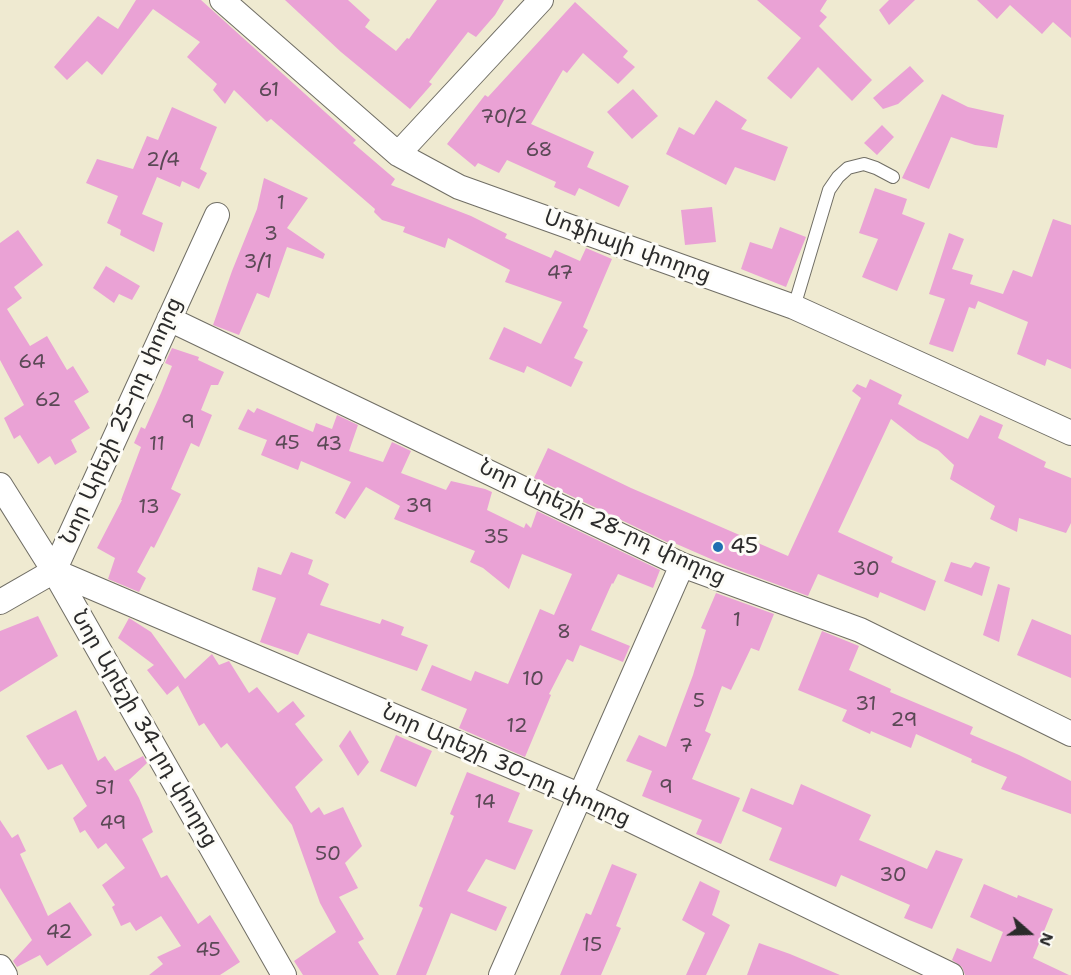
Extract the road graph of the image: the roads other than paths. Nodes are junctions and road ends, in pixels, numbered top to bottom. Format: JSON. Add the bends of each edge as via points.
{"nodes":[{"id":1,"x":222,"y":0,"type":"edge"},
{"id":2,"x":541,"y":0,"type":"edge"},
{"id":3,"x":398,"y":154,"type":"junction"},
{"id":4,"x":893,"y":177,"type":"dead end"},
{"id":5,"x":217,"y":215,"type":"dead end"},
{"id":6,"x":794,"y":307,"type":"junction"},
{"id":7,"x":169,"y":319,"type":"junction"},
{"id":8,"x":1071,"y":433,"type":"edge"},
{"id":9,"x":0,"y":485,"type":"edge"},
{"id":10,"x":682,"y":564,"type":"junction"},
{"id":11,"x":54,"y":571,"type":"junction"},
{"id":12,"x":0,"y":602,"type":"edge"},
{"id":13,"x":1071,"y":734,"type":"edge"},
{"id":14,"x":581,"y":796,"type":"junction"},
{"id":15,"x":0,"y":967,"type":"edge"},
{"id":16,"x":5,"y":975,"type":"edge"},
{"id":17,"x":284,"y":975,"type":"edge"},
{"id":18,"x":501,"y":975,"type":"edge"},
{"id":19,"x":951,"y":975,"type":"edge"}],
"edges":[{"from":1,"to":3,"type":"street","name":"Սոֆիայի փողոց"},
{"from":2,"to":3,"type":"street"},
{"from":3,"to":6,"type":"street","name":"Սոֆիայի փողոց","via":[[459,187]]},
{"from":4,"to":6,"type":"lane","via":[[857,164],[838,177],[830,190]]},
{"from":5,"to":7,"type":"street","name":"Նոր Արեշի 25-րդ փողոց"},
{"from":6,"to":8,"type":"street","name":"Սոֆիայի փողոց"},
{"from":7,"to":10,"type":"street","name":"Նոր Արեշի 28-րդ փողոց"},
{"from":7,"to":11,"type":"street","name":"Նոր Արեշի 25-րդ փողոց"},
{"from":9,"to":11,"type":"street","name":"Նոր Արեշի 34-րդ փողոց"},
{"from":10,"to":13,"type":"street","name":"Նոր Արեշի 28-րդ փողոց","via":[[860,630]]},
{"from":10,"to":14,"type":"street"},
{"from":11,"to":12,"type":"street","name":"Նոր Արեշի 25-րդ փողոց"},
{"from":11,"to":14,"type":"street","name":"Նոր Արեշի 30-րդ փողոց"},
{"from":11,"to":17,"type":"street","name":"Նոր Արեշի 34-րդ փողոց"},
{"from":14,"to":18,"type":"street"},
{"from":14,"to":19,"type":"street","name":"Նոր Արեշի 30-րդ փողոց"},
{"from":15,"to":16,"type":"street"}]}
